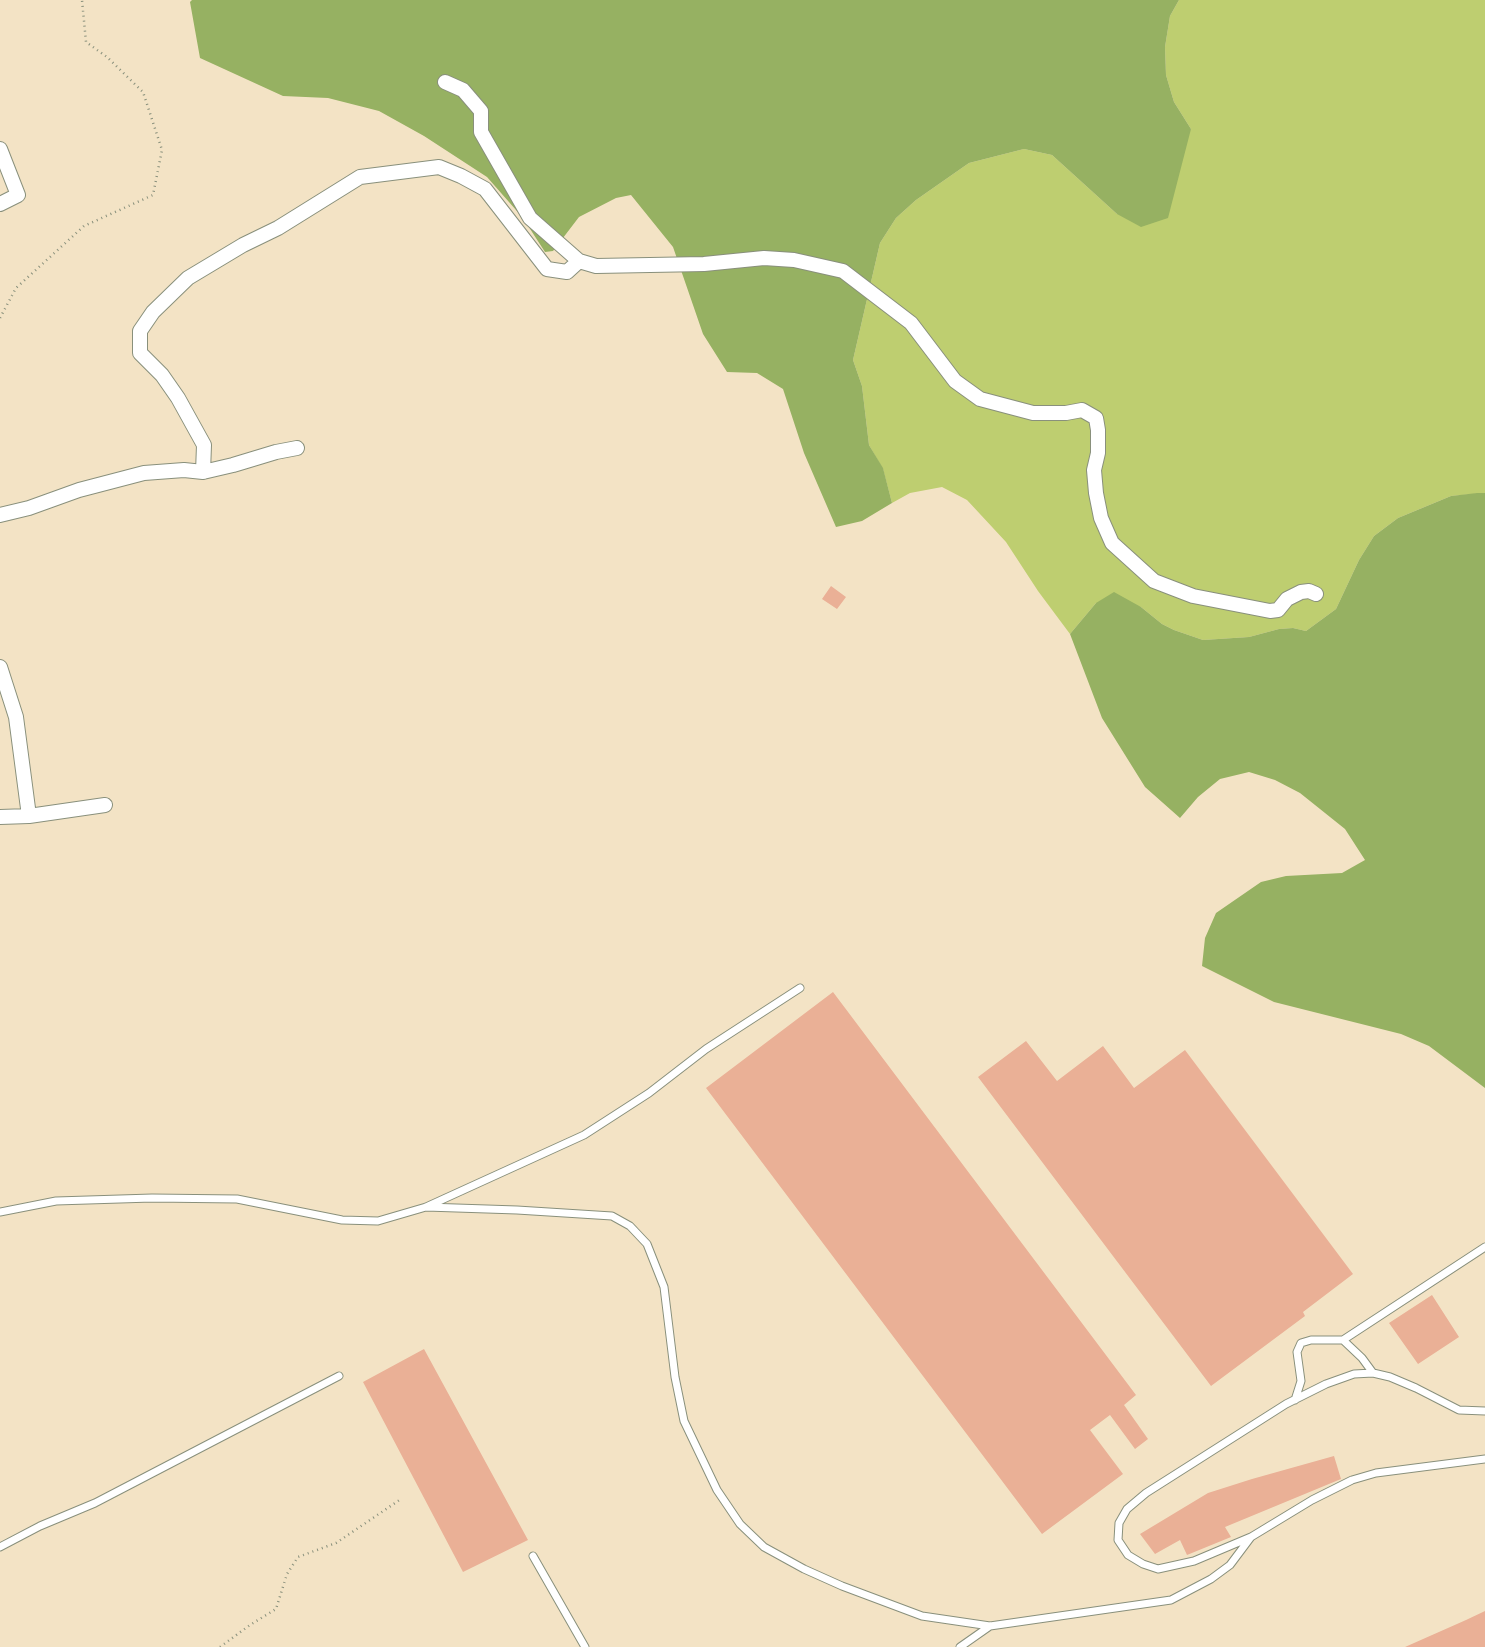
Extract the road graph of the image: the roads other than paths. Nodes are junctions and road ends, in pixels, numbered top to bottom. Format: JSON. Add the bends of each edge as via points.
{"nodes":[{"id":1,"x":445,"y":82,"type":"dead end"},
{"id":2,"x":0,"y":149,"type":"edge"},
{"id":3,"x":0,"y":204,"type":"edge"},
{"id":4,"x":579,"y":261,"type":"junction"},
{"id":5,"x":297,"y":448,"type":"dead end"},
{"id":6,"x":203,"y":472,"type":"junction"},
{"id":7,"x":0,"y":515,"type":"edge"},
{"id":8,"x":1316,"y":594,"type":"dead end"},
{"id":9,"x":0,"y":667,"type":"edge"},
{"id":10,"x":105,"y":805,"type":"dead end"},
{"id":11,"x":29,"y":816,"type":"junction"},
{"id":12,"x":0,"y":817,"type":"edge"},
{"id":13,"x":800,"y":988,"type":"dead end"},
{"id":14,"x":426,"y":1207,"type":"junction"},
{"id":15,"x":0,"y":1212,"type":"edge"},
{"id":16,"x":1485,"y":1246,"type":"edge"},
{"id":17,"x":1343,"y":1340,"type":"junction"},
{"id":18,"x":1373,"y":1373,"type":"junction"},
{"id":19,"x":339,"y":1376,"type":"dead end"},
{"id":20,"x":1295,"y":1400,"type":"junction"},
{"id":21,"x":1485,"y":1411,"type":"edge"},
{"id":22,"x":1485,"y":1459,"type":"edge"},
{"id":23,"x":1251,"y":1537,"type":"junction"},
{"id":24,"x":0,"y":1546,"type":"edge"},
{"id":25,"x":533,"y":1556,"type":"dead end"},
{"id":26,"x":990,"y":1626,"type":"junction"},
{"id":27,"x":585,"y":1647,"type":"edge"},
{"id":28,"x":960,"y":1647,"type":"edge"}],
"edges":[{"from":1,"to":4,"type":"street","via":[[463,90],[480,111],[481,132],[530,218]]},
{"from":2,"to":3,"type":"street","via":[[18,195]]},
{"from":4,"to":6,"type":"street","via":[[567,272],[547,269],[485,189],[439,167],[360,178],[188,278],[152,312],[140,331],[140,353],[162,375],[178,398],[204,445]]},
{"from":4,"to":8,"type":"street","via":[[596,266],[704,264],[764,258],[794,260],[843,271],[911,323],[955,381],[980,400],[1033,413],[1082,410],[1096,418],[1098,453],[1094,470],[1101,518],[1112,543],[1154,581],[1193,596],[1270,611],[1278,610],[1301,592]]},
{"from":5,"to":6,"type":"street"},
{"from":6,"to":7,"type":"street","via":[[144,472]]},
{"from":9,"to":11,"type":"street","via":[[16,717]]},
{"from":10,"to":11,"type":"street"},
{"from":11,"to":12,"type":"street"},
{"from":13,"to":14,"type":"lane","via":[[584,1135]]},
{"from":14,"to":15,"type":"lane","via":[[378,1221],[342,1220],[237,1198],[56,1201]]},
{"from":14,"to":26,"type":"lane","via":[[612,1216],[630,1226],[647,1244],[664,1287],[675,1378],[684,1420],[717,1490],[740,1524],[764,1547],[842,1586],[922,1616]]},
{"from":16,"to":17,"type":"lane"},
{"from":17,"to":18,"type":"lane"},
{"from":17,"to":20,"type":"lane","via":[[1301,1343],[1297,1352],[1301,1381]]},
{"from":18,"to":20,"type":"lane","via":[[1354,1374]]},
{"from":18,"to":21,"type":"lane","via":[[1416,1388],[1459,1410]]},
{"from":19,"to":24,"type":"lane","via":[[95,1503]]},
{"from":20,"to":23,"type":"lane","via":[[1146,1493],[1127,1509],[1119,1523],[1118,1540],[1128,1555],[1158,1569],[1194,1561]]},
{"from":22,"to":23,"type":"lane","via":[[1376,1473],[1352,1480]]},
{"from":23,"to":26,"type":"lane","via":[[1230,1566],[1170,1600]]},
{"from":25,"to":27,"type":"lane"},
{"from":26,"to":28,"type":"lane"}]}
